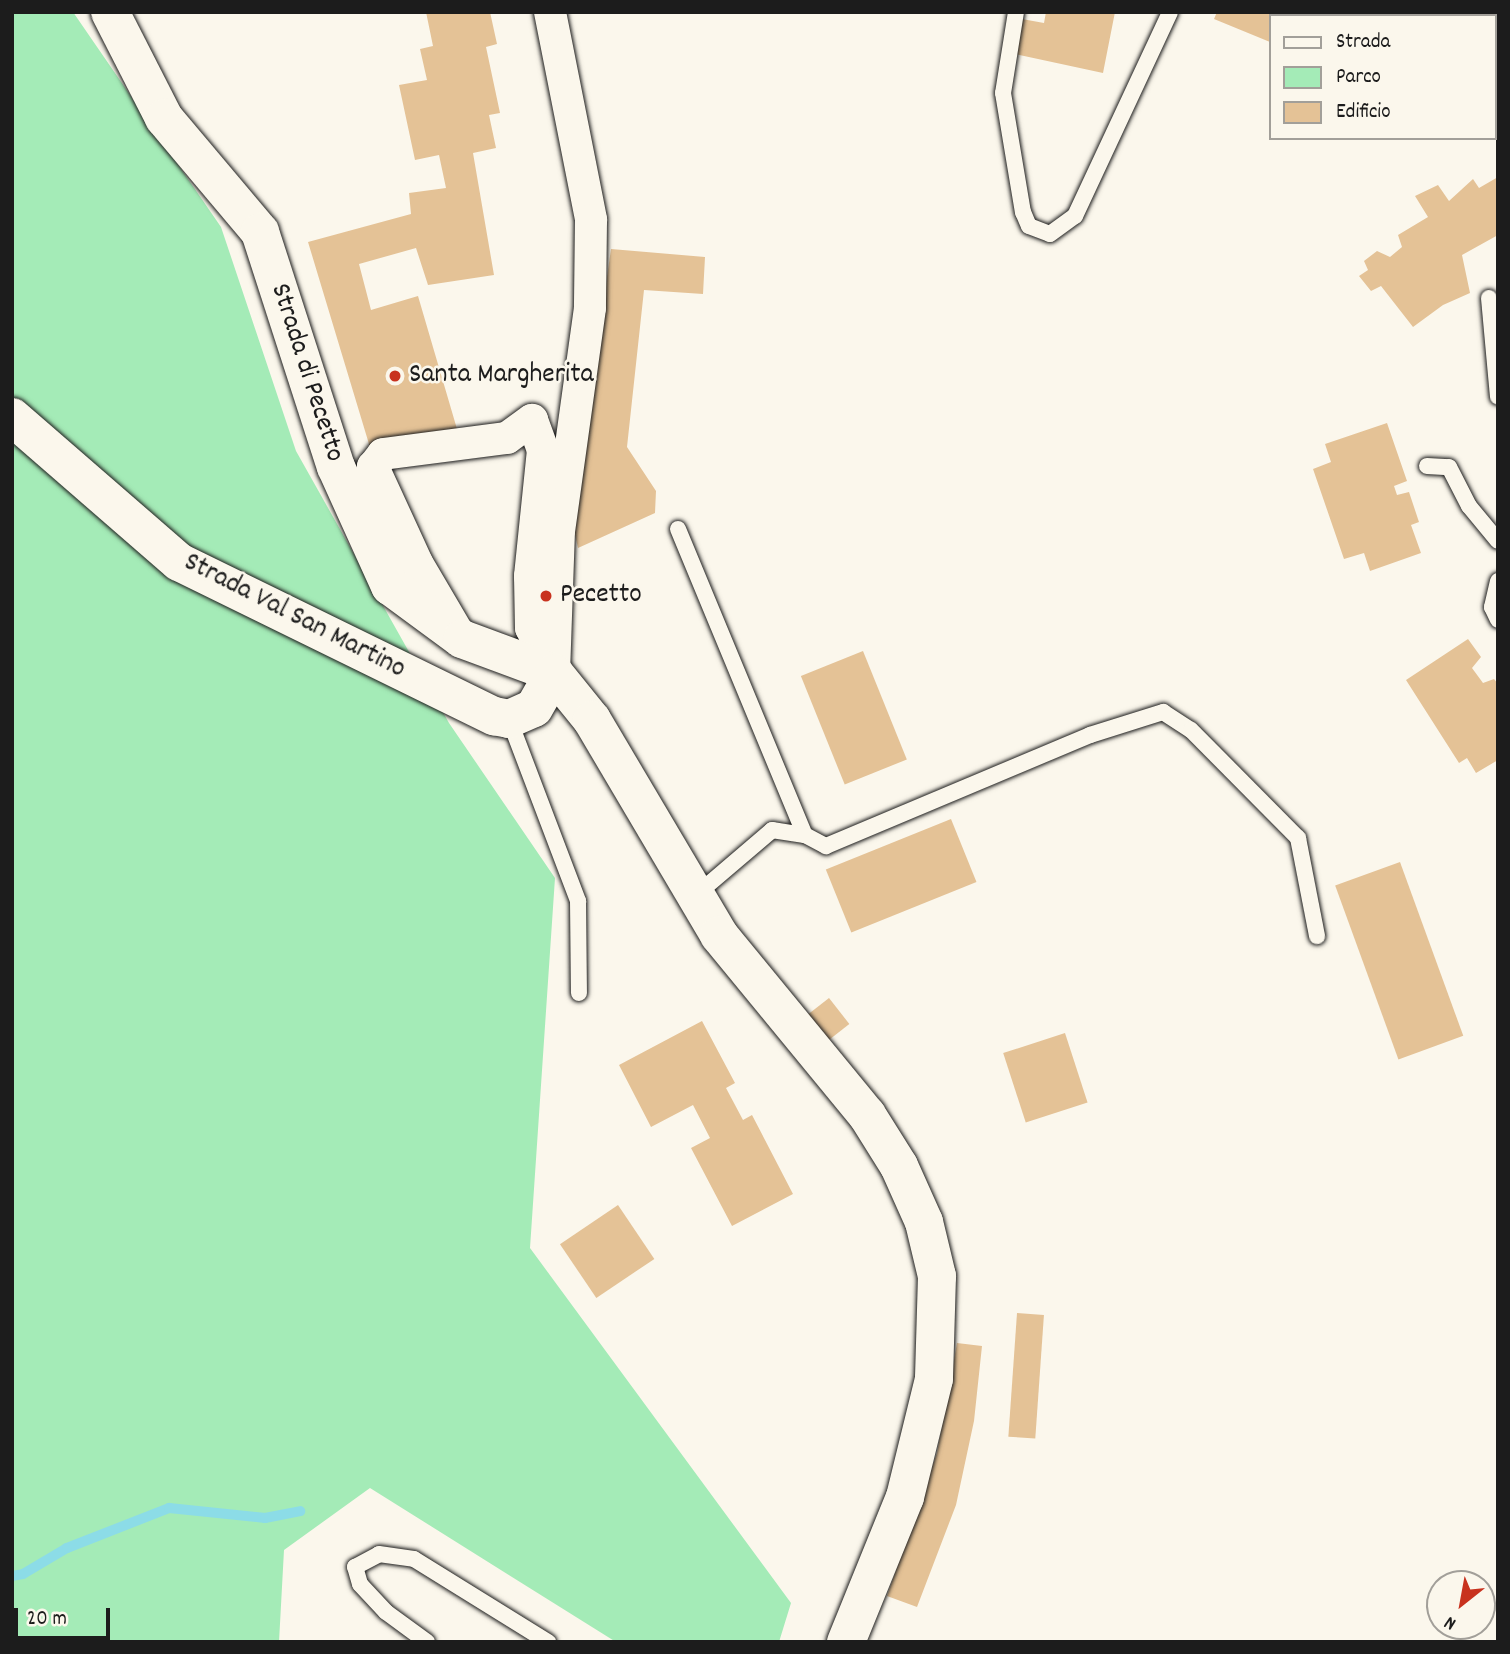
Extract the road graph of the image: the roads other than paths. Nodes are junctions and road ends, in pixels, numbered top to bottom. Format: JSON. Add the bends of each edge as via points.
{"nodes":[{"id":1,"x":110,"y":12,"type":"edge"},
{"id":2,"x":550,"y":12,"type":"edge"},
{"id":3,"x":1016,"y":12,"type":"edge"},
{"id":4,"x":1170,"y":12,"type":"edge"},
{"id":5,"x":1489,"y":298,"type":"dead end"},
{"id":6,"x":1498,"y":397,"type":"edge"},
{"id":7,"x":12,"y":417,"type":"edge"},
{"id":8,"x":1427,"y":466,"type":"dead end"},
{"id":9,"x":678,"y":529,"type":"dead end"},
{"id":10,"x":1498,"y":541,"type":"edge"},
{"id":11,"x":1498,"y":581,"type":"edge"},
{"id":12,"x":1498,"y":620,"type":"edge"},
{"id":13,"x":462,"y":639,"type":"junction"},
{"id":14,"x":554,"y":673,"type":"junction"},
{"id":15,"x":509,"y":719,"type":"junction"},
{"id":16,"x":805,"y":835,"type":"junction"},
{"id":17,"x":695,"y":895,"type":"junction"},
{"id":18,"x":1317,"y":936,"type":"dead end"},
{"id":19,"x":579,"y":993,"type":"dead end"},
{"id":20,"x":427,"y":1642,"type":"edge"},
{"id":21,"x":548,"y":1642,"type":"edge"},
{"id":22,"x":846,"y":1642,"type":"edge"}],
"edges":[{"from":1,"to":13,"type":"street","name":"Strada di Pecetto","via":[[164,118],[260,232],[336,467],[390,586]]},
{"from":2,"to":14,"type":"street","via":[[592,220],[590,308],[559,530]]},
{"from":3,"to":4,"type":"lane","via":[[1003,93],[1023,212],[1029,226],[1051,234],[1075,216]]},
{"from":5,"to":6,"type":"lane"},
{"from":7,"to":15,"type":"street","name":"Strada Val San Martino","via":[[179,562],[494,716]]},
{"from":8,"to":10,"type":"lane","via":[[1449,467],[1469,506]]},
{"from":9,"to":16,"type":"lane"},
{"from":11,"to":12,"type":"lane","via":[[1492,607]]},
{"from":13,"to":14,"type":"street","name":"Strada di Pecetto"},
{"from":13,"to":14,"type":"street","via":[[417,564],[373,467],[383,454],[507,438],[533,420],[543,450],[530,576],[531,628]]},
{"from":14,"to":15,"type":"street","via":[[534,708]]},
{"from":14,"to":17,"type":"street","via":[[592,720]]},
{"from":15,"to":19,"type":"lane","via":[[578,901]]},
{"from":16,"to":17,"type":"lane","via":[[772,830]]},
{"from":16,"to":18,"type":"lane","via":[[826,846],[1090,735],[1163,712],[1191,730],[1298,838]]},
{"from":17,"to":22,"type":"street","via":[[762,994],[867,1115],[924,1222],[937,1276],[934,1379],[923,1438],[905,1497]]},
{"from":20,"to":21,"type":"lane","via":[[386,1612],[360,1584],[355,1567],[379,1553],[414,1559]]}]}
